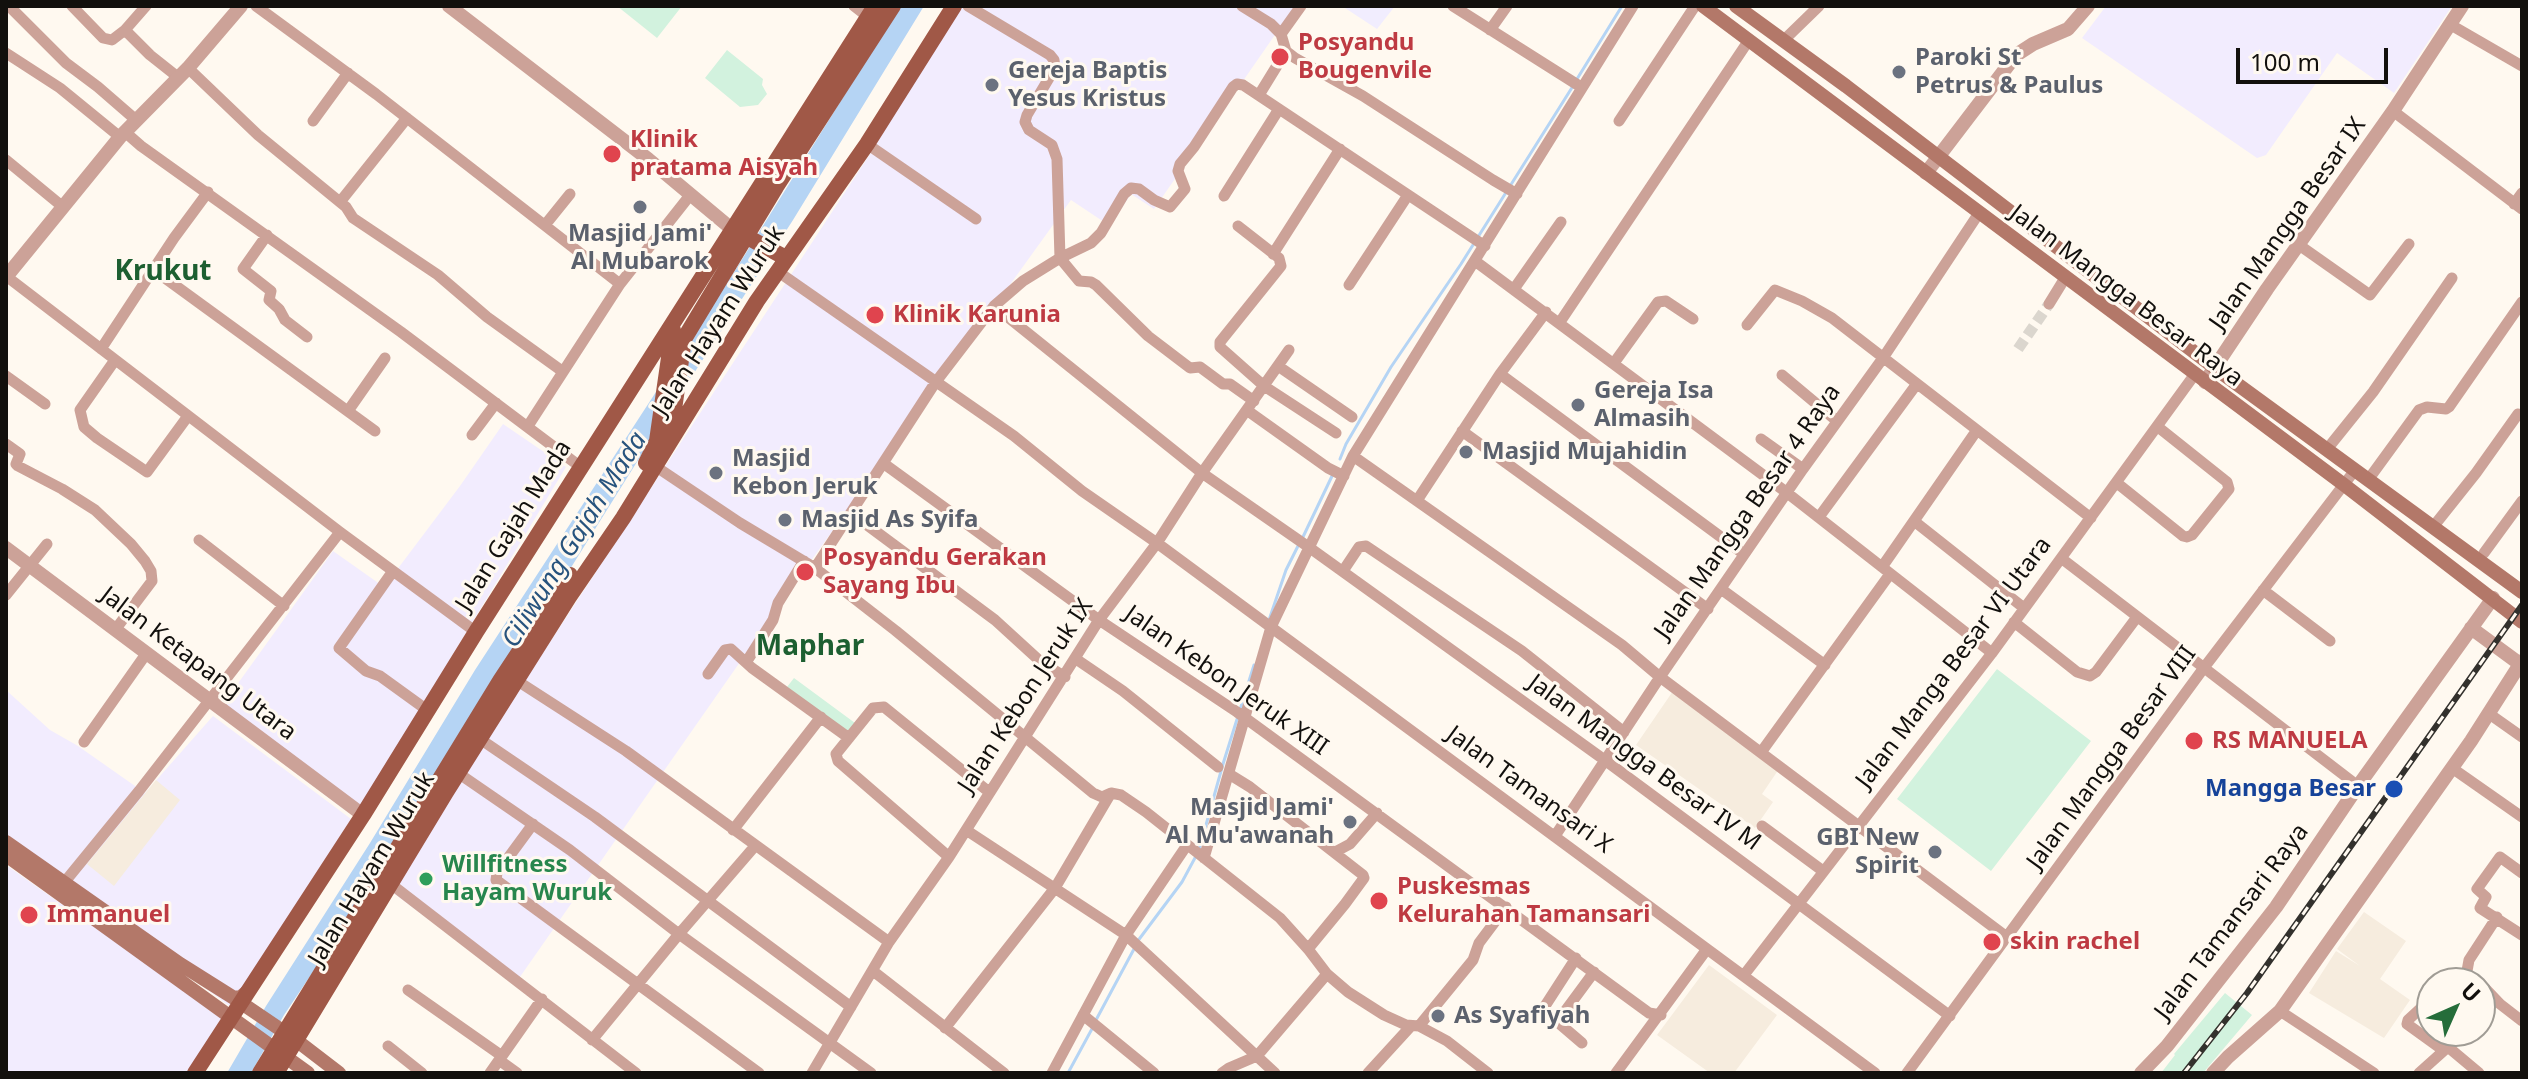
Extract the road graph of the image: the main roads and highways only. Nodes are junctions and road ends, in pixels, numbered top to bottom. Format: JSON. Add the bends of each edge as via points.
{"nodes":[{"id":1,"x":893,"y":6,"type":"edge"},
{"id":2,"x":954,"y":6,"type":"edge"},
{"id":3,"x":1703,"y":6,"type":"edge"},
{"id":4,"x":1736,"y":6,"type":"edge"},
{"id":5,"x":872,"y":12,"type":"edge"},
{"id":6,"x":1789,"y":45,"type":"junction"},
{"id":7,"x":1783,"y":65,"type":"junction"},
{"id":8,"x":740,"y":236,"type":"junction"},
{"id":9,"x":779,"y":260,"type":"junction"},
{"id":10,"x":677,"y":319,"type":"junction"},
{"id":11,"x":654,"y":460,"type":"junction"},
{"id":12,"x":555,"y":507,"type":"junction"},
{"id":13,"x":613,"y":532,"type":"junction"},
{"id":14,"x":2521,"y":588,"type":"edge"},
{"id":15,"x":2522,"y":622,"type":"edge"},
{"id":16,"x":6,"y":842,"type":"edge"},
{"id":17,"x":6,"y":855,"type":"edge"},
{"id":18,"x":175,"y":969,"type":"junction"},
{"id":19,"x":240,"y":997,"type":"junction"},
{"id":20,"x":230,"y":1018,"type":"junction"},
{"id":21,"x":287,"y":1034,"type":"junction"},
{"id":22,"x":277,"y":1050,"type":"junction"},
{"id":23,"x":195,"y":1073,"type":"edge"},
{"id":24,"x":260,"y":1073,"type":"edge"},
{"id":25,"x":276,"y":1073,"type":"edge"},
{"id":26,"x":308,"y":1073,"type":"edge"},
{"id":27,"x":339,"y":1073,"type":"edge"}],
"edges":[{"from":1,"to":8,"type":"main road","name":"Jalan Gajah Mada"},
{"from":2,"to":9,"type":"main road","name":"Jalan Hayam Wuruk","via":[[867,144]]},
{"from":3,"to":7,"type":"main road","name":"Jalan Mangga Besar Raya"},
{"from":4,"to":6,"type":"main road","name":"Jalan Mangga Besar Raya"},
{"from":5,"to":8,"type":"main road","name":"Jalan Gajah Mada"},
{"from":6,"to":7,"type":"main road"},
{"from":6,"to":14,"type":"main road","name":"Jalan Mangga Besar Raya","via":[[1996,195],[2215,368],[2297,422],[2368,480]]},
{"from":7,"to":15,"type":"main road","name":"Jalan Mangga Besar Raya"},
{"from":8,"to":9,"type":"main road"},
{"from":8,"to":10,"type":"main road","name":"Jalan Gajah Mada"},
{"from":8,"to":12,"type":"main road","via":[[706,256],[554,493]]},
{"from":8,"to":13,"type":"main road","name":"Jalan Gajah Mada","via":[[683,345],[668,441]]},
{"from":9,"to":11,"type":"main road","name":"Jalan Hayam Wuruk"},
{"from":10,"to":11,"type":"main road"},
{"from":10,"to":12,"type":"main road","name":"Jalan Gajah Mada"},
{"from":11,"to":13,"type":"main road","name":"Jalan Hayam Wuruk"},
{"from":11,"to":21,"type":"main road","name":"Jalan Hayam Wuruk","via":[[500,681]]},
{"from":12,"to":19,"type":"main road","name":"Jalan Gajah Mada","via":[[363,815]]},
{"from":13,"to":21,"type":"main road","name":"Jalan Hayam Wuruk","via":[[391,884]]},
{"from":16,"to":18,"type":"main road"},
{"from":17,"to":18,"type":"main road"},
{"from":18,"to":19,"type":"main road"},
{"from":18,"to":20,"type":"main road"},
{"from":19,"to":20,"type":"main road","name":"Jalan Gajah Mada"},
{"from":19,"to":21,"type":"main road"},
{"from":20,"to":22,"type":"main road"},
{"from":20,"to":23,"type":"main road","name":"Jalan Gajah Mada"},
{"from":21,"to":22,"type":"main road","name":"Jalan Hayam Wuruk"},
{"from":21,"to":27,"type":"main road"},
{"from":22,"to":24,"type":"main road","name":"Jalan Hayam Wuruk"},
{"from":22,"to":25,"type":"main road","name":"Jalan Hayam Wuruk"},
{"from":22,"to":26,"type":"main road"}]}
